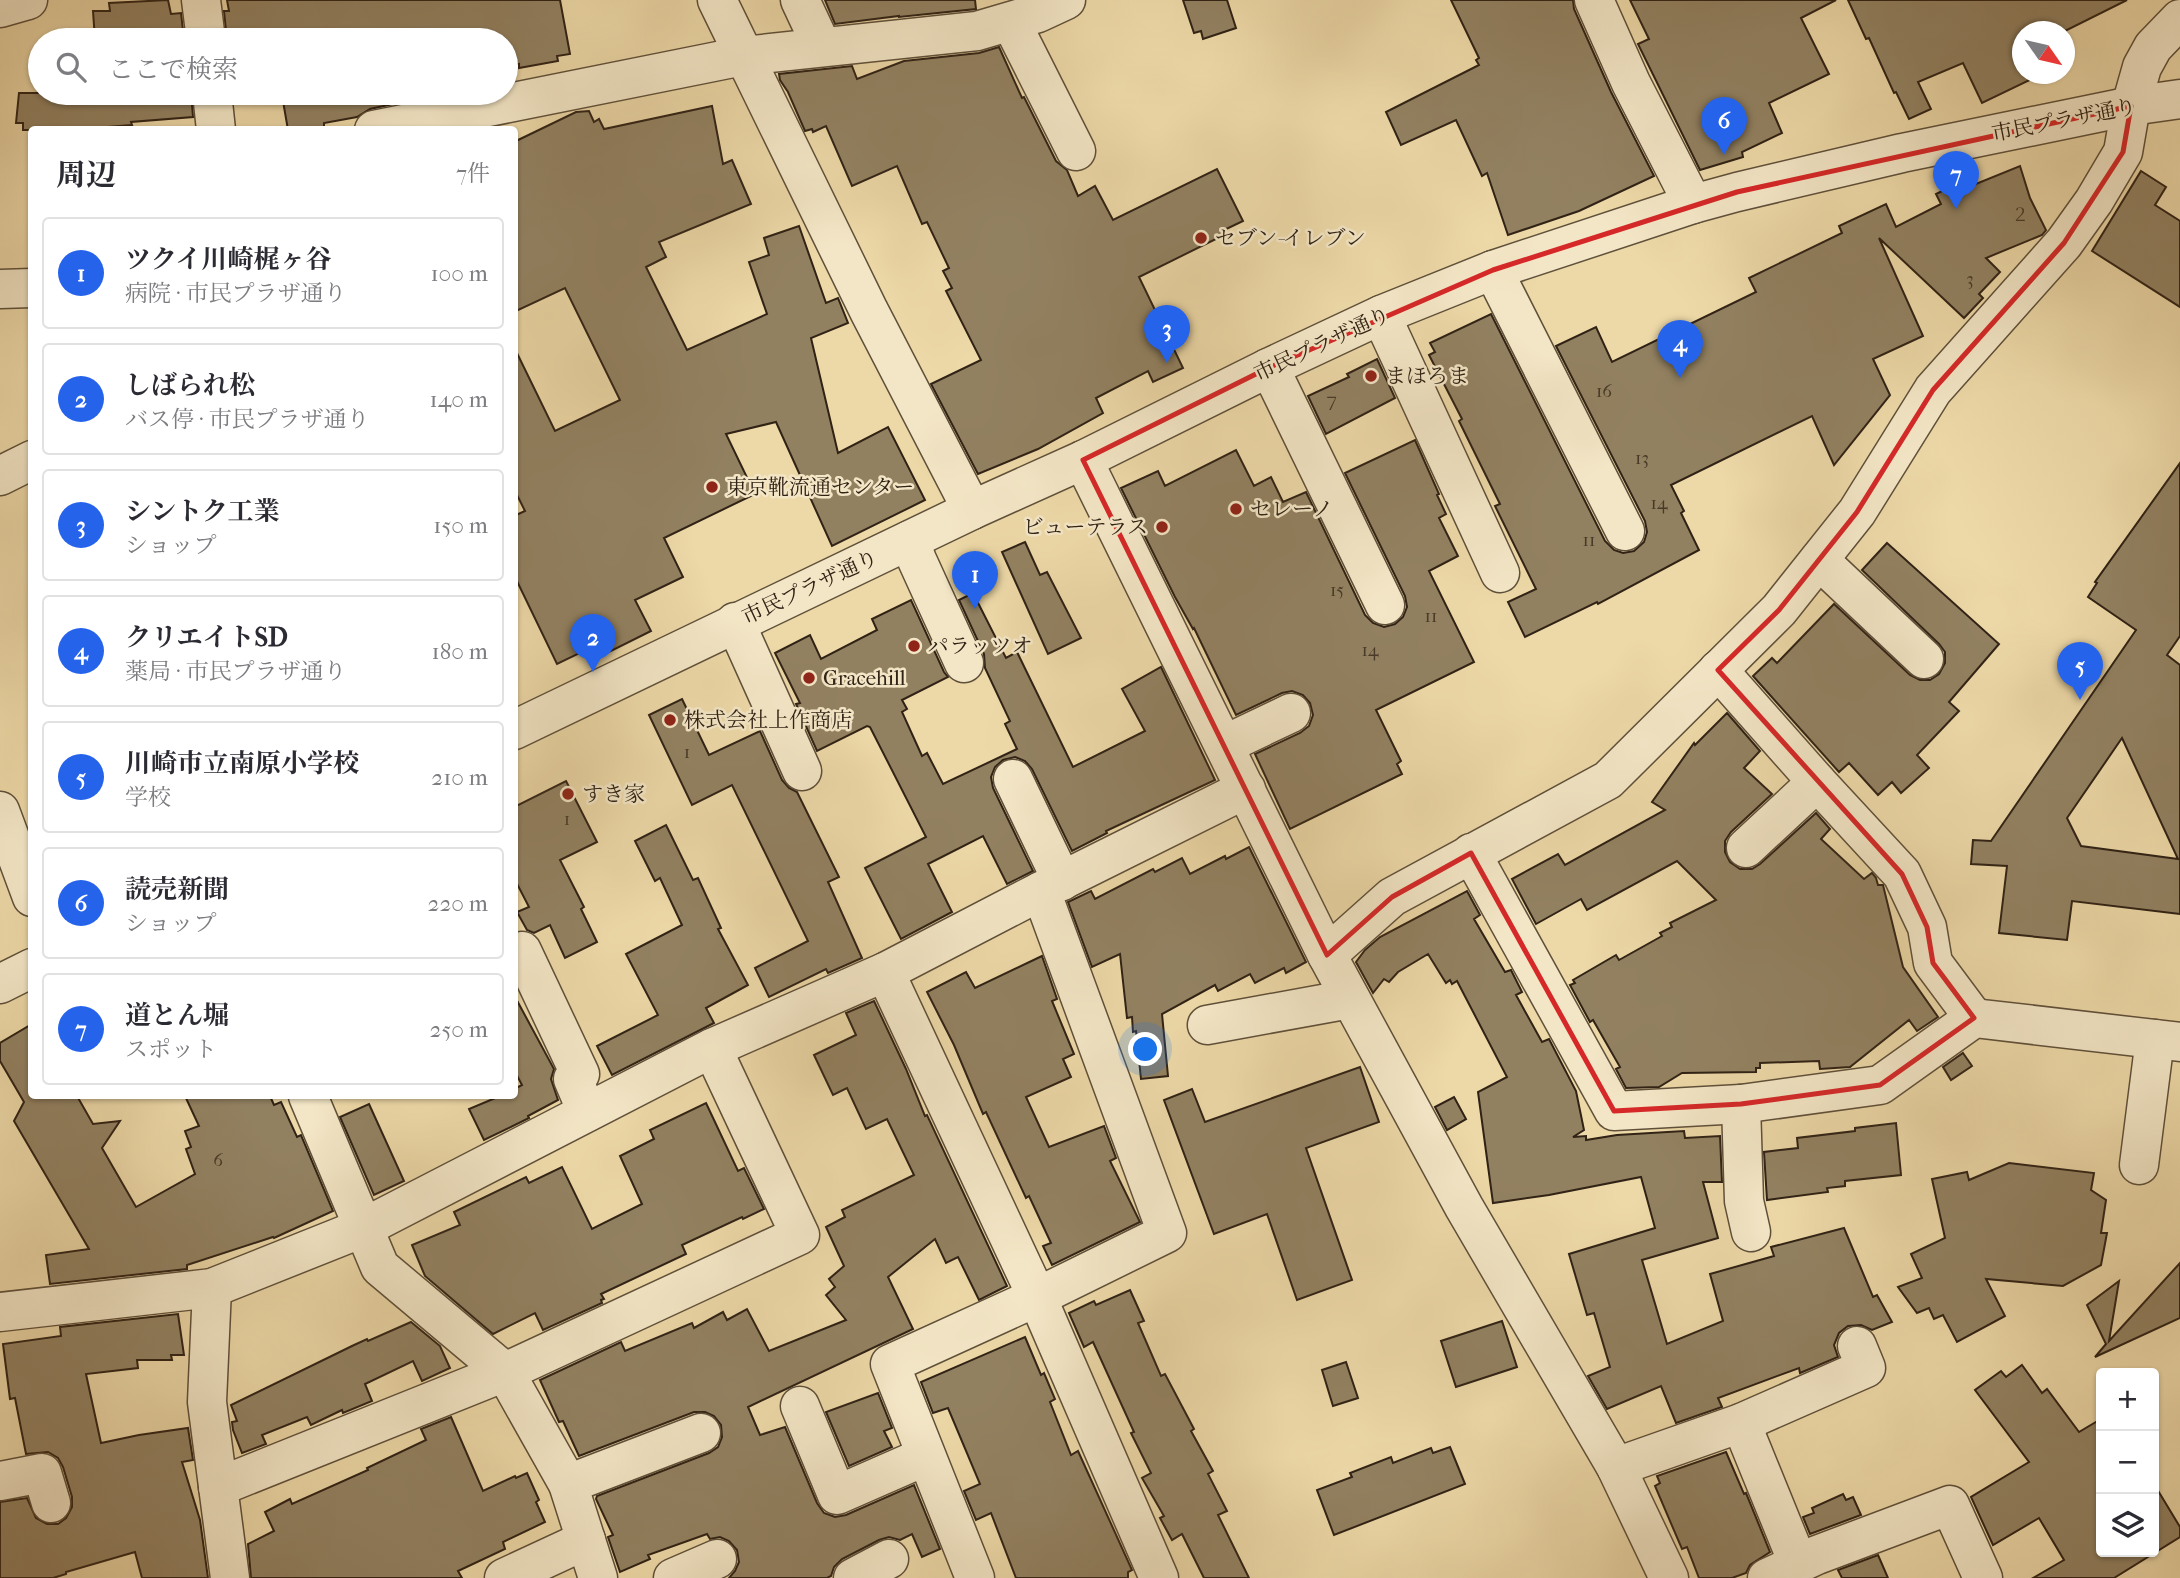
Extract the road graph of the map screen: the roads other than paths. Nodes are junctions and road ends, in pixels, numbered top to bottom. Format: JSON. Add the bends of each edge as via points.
{"nodes":[{"id":1,"x":29,"y":0,"type":"edge"},
{"id":2,"x":201,"y":0,"type":"edge"},
{"id":3,"x":717,"y":0,"type":"edge"},
{"id":4,"x":800,"y":0,"type":"edge"},
{"id":5,"x":1066,"y":0,"type":"edge"},
{"id":6,"x":1594,"y":0,"type":"edge"},
{"id":7,"x":0,"y":8,"type":"edge"},
{"id":8,"x":2180,"y":19,"type":"edge"},
{"id":9,"x":1011,"y":22,"type":"junction"},
{"id":10,"x":204,"y":28,"type":"edge"},
{"id":11,"x":821,"y":47,"type":"junction"},
{"id":12,"x":743,"y":56,"type":"junction"},
{"id":13,"x":2180,"y":99,"type":"edge"},
{"id":14,"x":518,"y":101,"type":"edge"},
{"id":15,"x":213,"y":105,"type":"edge"},
{"id":16,"x":499,"y":105,"type":"edge"},
{"id":17,"x":2131,"y":106,"type":"junction"},
{"id":18,"x":216,"y":126,"type":"edge"},
{"id":19,"x":394,"y":126,"type":"edge"},
{"id":20,"x":1076,"y":151,"type":"dead end"},
{"id":21,"x":1693,"y":204,"type":"junction"},
{"id":22,"x":1493,"y":270,"type":"junction"},
{"id":23,"x":28,"y":288,"type":"edge"},
{"id":24,"x":0,"y":289,"type":"edge"},
{"id":25,"x":1381,"y":316,"type":"junction"},
{"id":26,"x":1268,"y":368,"type":"junction"},
{"id":27,"x":1083,"y":460,"type":"junction"},
{"id":28,"x":28,"y":462,"type":"edge"},
{"id":29,"x":0,"y":476,"type":"edge"},
{"id":30,"x":972,"y":510,"type":"junction"},
{"id":31,"x":1625,"y":531,"type":"dead end"},
{"id":32,"x":910,"y":540,"type":"junction"},
{"id":33,"x":1819,"y":560,"type":"junction"},
{"id":34,"x":1500,"y":573,"type":"dead end"},
{"id":35,"x":1385,"y":605,"type":"dead end"},
{"id":36,"x":735,"y":622,"type":"junction"},
{"id":37,"x":1924,"y":659,"type":"dead end"},
{"id":38,"x":964,"y":663,"type":"dead end"},
{"id":39,"x":1718,"y":670,"type":"junction"},
{"id":40,"x":1291,"y":713,"type":"dead end"},
{"id":41,"x":518,"y":728,"type":"edge"},
{"id":42,"x":1224,"y":745,"type":"junction"},
{"id":43,"x":802,"y":771,"type":"dead end"},
{"id":44,"x":1013,"y":779,"type":"dead end"},
{"id":45,"x":1817,"y":782,"type":"junction"},
{"id":46,"x":1246,"y":789,"type":"junction"},
{"id":47,"x":0,"y":811,"type":"edge"},
{"id":48,"x":1746,"y":848,"type":"dead end"},
{"id":49,"x":1471,"y":853,"type":"junction"},
{"id":50,"x":28,"y":886,"type":"edge"},
{"id":51,"x":1052,"y":886,"type":"junction"},
{"id":52,"x":522,"y":951,"type":"dead end"},
{"id":53,"x":1327,"y":956,"type":"junction"},
{"id":54,"x":28,"y":970,"type":"edge"},
{"id":55,"x":885,"y":972,"type":"junction"},
{"id":56,"x":0,"y":984,"type":"edge"},
{"id":57,"x":1350,"y":999,"type":"junction"},
{"id":58,"x":1974,"y":1018,"type":"junction"},
{"id":59,"x":1207,"y":1025,"type":"dead end"},
{"id":60,"x":2168,"y":1040,"type":"edge"},
{"id":61,"x":712,"y":1048,"type":"junction"},
{"id":62,"x":309,"y":1099,"type":"edge"},
{"id":63,"x":1741,"y":1104,"type":"junction"},
{"id":64,"x":587,"y":1112,"type":"junction"},
{"id":65,"x":2139,"y":1165,"type":"dead end"},
{"id":66,"x":365,"y":1227,"type":"junction"},
{"id":67,"x":1751,"y":1232,"type":"dead end"},
{"id":68,"x":212,"y":1288,"type":"junction"},
{"id":69,"x":1037,"y":1297,"type":"junction"},
{"id":70,"x":0,"y":1312,"type":"edge"},
{"id":71,"x":1857,"y":1346,"type":"dead end"},
{"id":72,"x":505,"y":1372,"type":"junction"},
{"id":73,"x":800,"y":1406,"type":"dead end"},
{"id":74,"x":1741,"y":1423,"type":"junction"},
{"id":75,"x":701,"y":1433,"type":"dead end"},
{"id":76,"x":926,"y":1455,"type":"junction"},
{"id":77,"x":1616,"y":1467,"type":"junction"},
{"id":78,"x":0,"y":1481,"type":"edge"},
{"id":79,"x":568,"y":1484,"type":"junction"},
{"id":80,"x":218,"y":1488,"type":"junction"},
{"id":81,"x":51,"y":1503,"type":"dead end"},
{"id":82,"x":586,"y":1540,"type":"junction"},
{"id":83,"x":717,"y":1559,"type":"dead end"},
{"id":84,"x":889,"y":1559,"type":"dead end"},
{"id":85,"x":1802,"y":1569,"type":"edge"},
{"id":86,"x":230,"y":1578,"type":"edge"},
{"id":87,"x":504,"y":1578,"type":"edge"},
{"id":88,"x":598,"y":1578,"type":"edge"},
{"id":89,"x":673,"y":1578,"type":"edge"},
{"id":90,"x":853,"y":1578,"type":"edge"},
{"id":91,"x":975,"y":1578,"type":"edge"},
{"id":92,"x":1159,"y":1578,"type":"edge"},
{"id":93,"x":1670,"y":1578,"type":"edge"},
{"id":94,"x":1983,"y":1578,"type":"edge"}],
"edges":[{"from":1,"to":7,"type":"street"},
{"from":2,"to":10,"type":"street"},
{"from":3,"to":12,"type":"street"},
{"from":4,"to":11,"type":"street"},
{"from":5,"to":9,"type":"street"},
{"from":6,"to":21,"type":"street"},
{"from":8,"to":17,"type":"street","via":[[2141,67]]},
{"from":9,"to":11,"type":"street","via":[[977,31]]},
{"from":9,"to":20,"type":"street"},
{"from":11,"to":12,"type":"street"},
{"from":12,"to":14,"type":"street"},
{"from":12,"to":30,"type":"street"},
{"from":13,"to":17,"type":"street","name":"市民プラザ通り"},
{"from":15,"to":18,"type":"street"},
{"from":16,"to":19,"type":"street"},
{"from":17,"to":21,"type":"street","name":"市民プラザ通り","via":[[1902,153]]},
{"from":17,"to":33,"type":"street","via":[[2123,152],[2094,201],[2064,243],[1933,390],[1857,512]]},
{"from":21,"to":22,"type":"street","name":"市民プラザ通り"},
{"from":22,"to":25,"type":"street","name":"市民プラザ通り"},
{"from":22,"to":31,"type":"street"},
{"from":23,"to":24,"type":"street"},
{"from":25,"to":26,"type":"street","name":"市民プラザ通り"},
{"from":25,"to":34,"type":"street"},
{"from":26,"to":27,"type":"street","name":"市民プラザ通り"},
{"from":26,"to":35,"type":"street"},
{"from":27,"to":30,"type":"street","name":"市民プラザ通り"},
{"from":27,"to":42,"type":"street"},
{"from":28,"to":29,"type":"street"},
{"from":30,"to":32,"type":"street","name":"市民プラザ通り"},
{"from":32,"to":36,"type":"street","name":"市民プラザ通り"},
{"from":32,"to":38,"type":"street"},
{"from":33,"to":37,"type":"street"},
{"from":33,"to":39,"type":"street","via":[[1779,610]]},
{"from":36,"to":41,"type":"street","name":"市民プラザ通り"},
{"from":36,"to":43,"type":"street"},
{"from":39,"to":45,"type":"street"},
{"from":39,"to":49,"type":"street","via":[[1608,780]]},
{"from":40,"to":42,"type":"street"},
{"from":42,"to":46,"type":"street"},
{"from":44,"to":51,"type":"street"},
{"from":45,"to":48,"type":"street"},
{"from":45,"to":58,"type":"street","via":[[1902,874],[1927,928],[1933,963]]},
{"from":46,"to":51,"type":"street"},
{"from":46,"to":53,"type":"street"},
{"from":47,"to":50,"type":"street"},
{"from":49,"to":53,"type":"street","via":[[1392,897]]},
{"from":49,"to":63,"type":"street","via":[[1615,1111]]},
{"from":51,"to":55,"type":"street"},
{"from":51,"to":69,"type":"street","via":[[1167,1233]]},
{"from":52,"to":64,"type":"street","via":[[580,1074],[573,1079]]},
{"from":53,"to":57,"type":"street"},
{"from":54,"to":56,"type":"street"},
{"from":55,"to":61,"type":"street"},
{"from":55,"to":69,"type":"street"},
{"from":57,"to":59,"type":"street"},
{"from":57,"to":77,"type":"street","via":[[1464,1207]]},
{"from":58,"to":60,"type":"street"},
{"from":58,"to":63,"type":"street","via":[[1880,1085]]},
{"from":60,"to":65,"type":"street"},
{"from":61,"to":64,"type":"street"},
{"from":61,"to":72,"type":"street","via":[[800,1235]]},
{"from":62,"to":66,"type":"street"},
{"from":63,"to":67,"type":"street","via":[[1744,1201]]},
{"from":64,"to":66,"type":"street"},
{"from":66,"to":68,"type":"street"},
{"from":66,"to":72,"type":"street","via":[[380,1267]]},
{"from":68,"to":70,"type":"street"},
{"from":68,"to":80,"type":"street","via":[[207,1402]]},
{"from":69,"to":76,"type":"street","via":[[890,1364]]},
{"from":69,"to":92,"type":"street"},
{"from":71,"to":74,"type":"street","via":[[1866,1368]]},
{"from":72,"to":79,"type":"street"},
{"from":72,"to":80,"type":"street"},
{"from":73,"to":76,"type":"street","via":[[837,1495]]},
{"from":74,"to":77,"type":"street"},
{"from":74,"to":85,"type":"street"},
{"from":75,"to":79,"type":"street"},
{"from":76,"to":91,"type":"street"},
{"from":77,"to":93,"type":"street"},
{"from":78,"to":81,"type":"street","via":[[42,1473]]},
{"from":79,"to":82,"type":"street"},
{"from":80,"to":86,"type":"street"},
{"from":82,"to":87,"type":"street"},
{"from":82,"to":88,"type":"street"},
{"from":83,"to":89,"type":"street"},
{"from":84,"to":90,"type":"street"},
{"from":85,"to":94,"type":"street","via":[[1950,1504]]}]}
